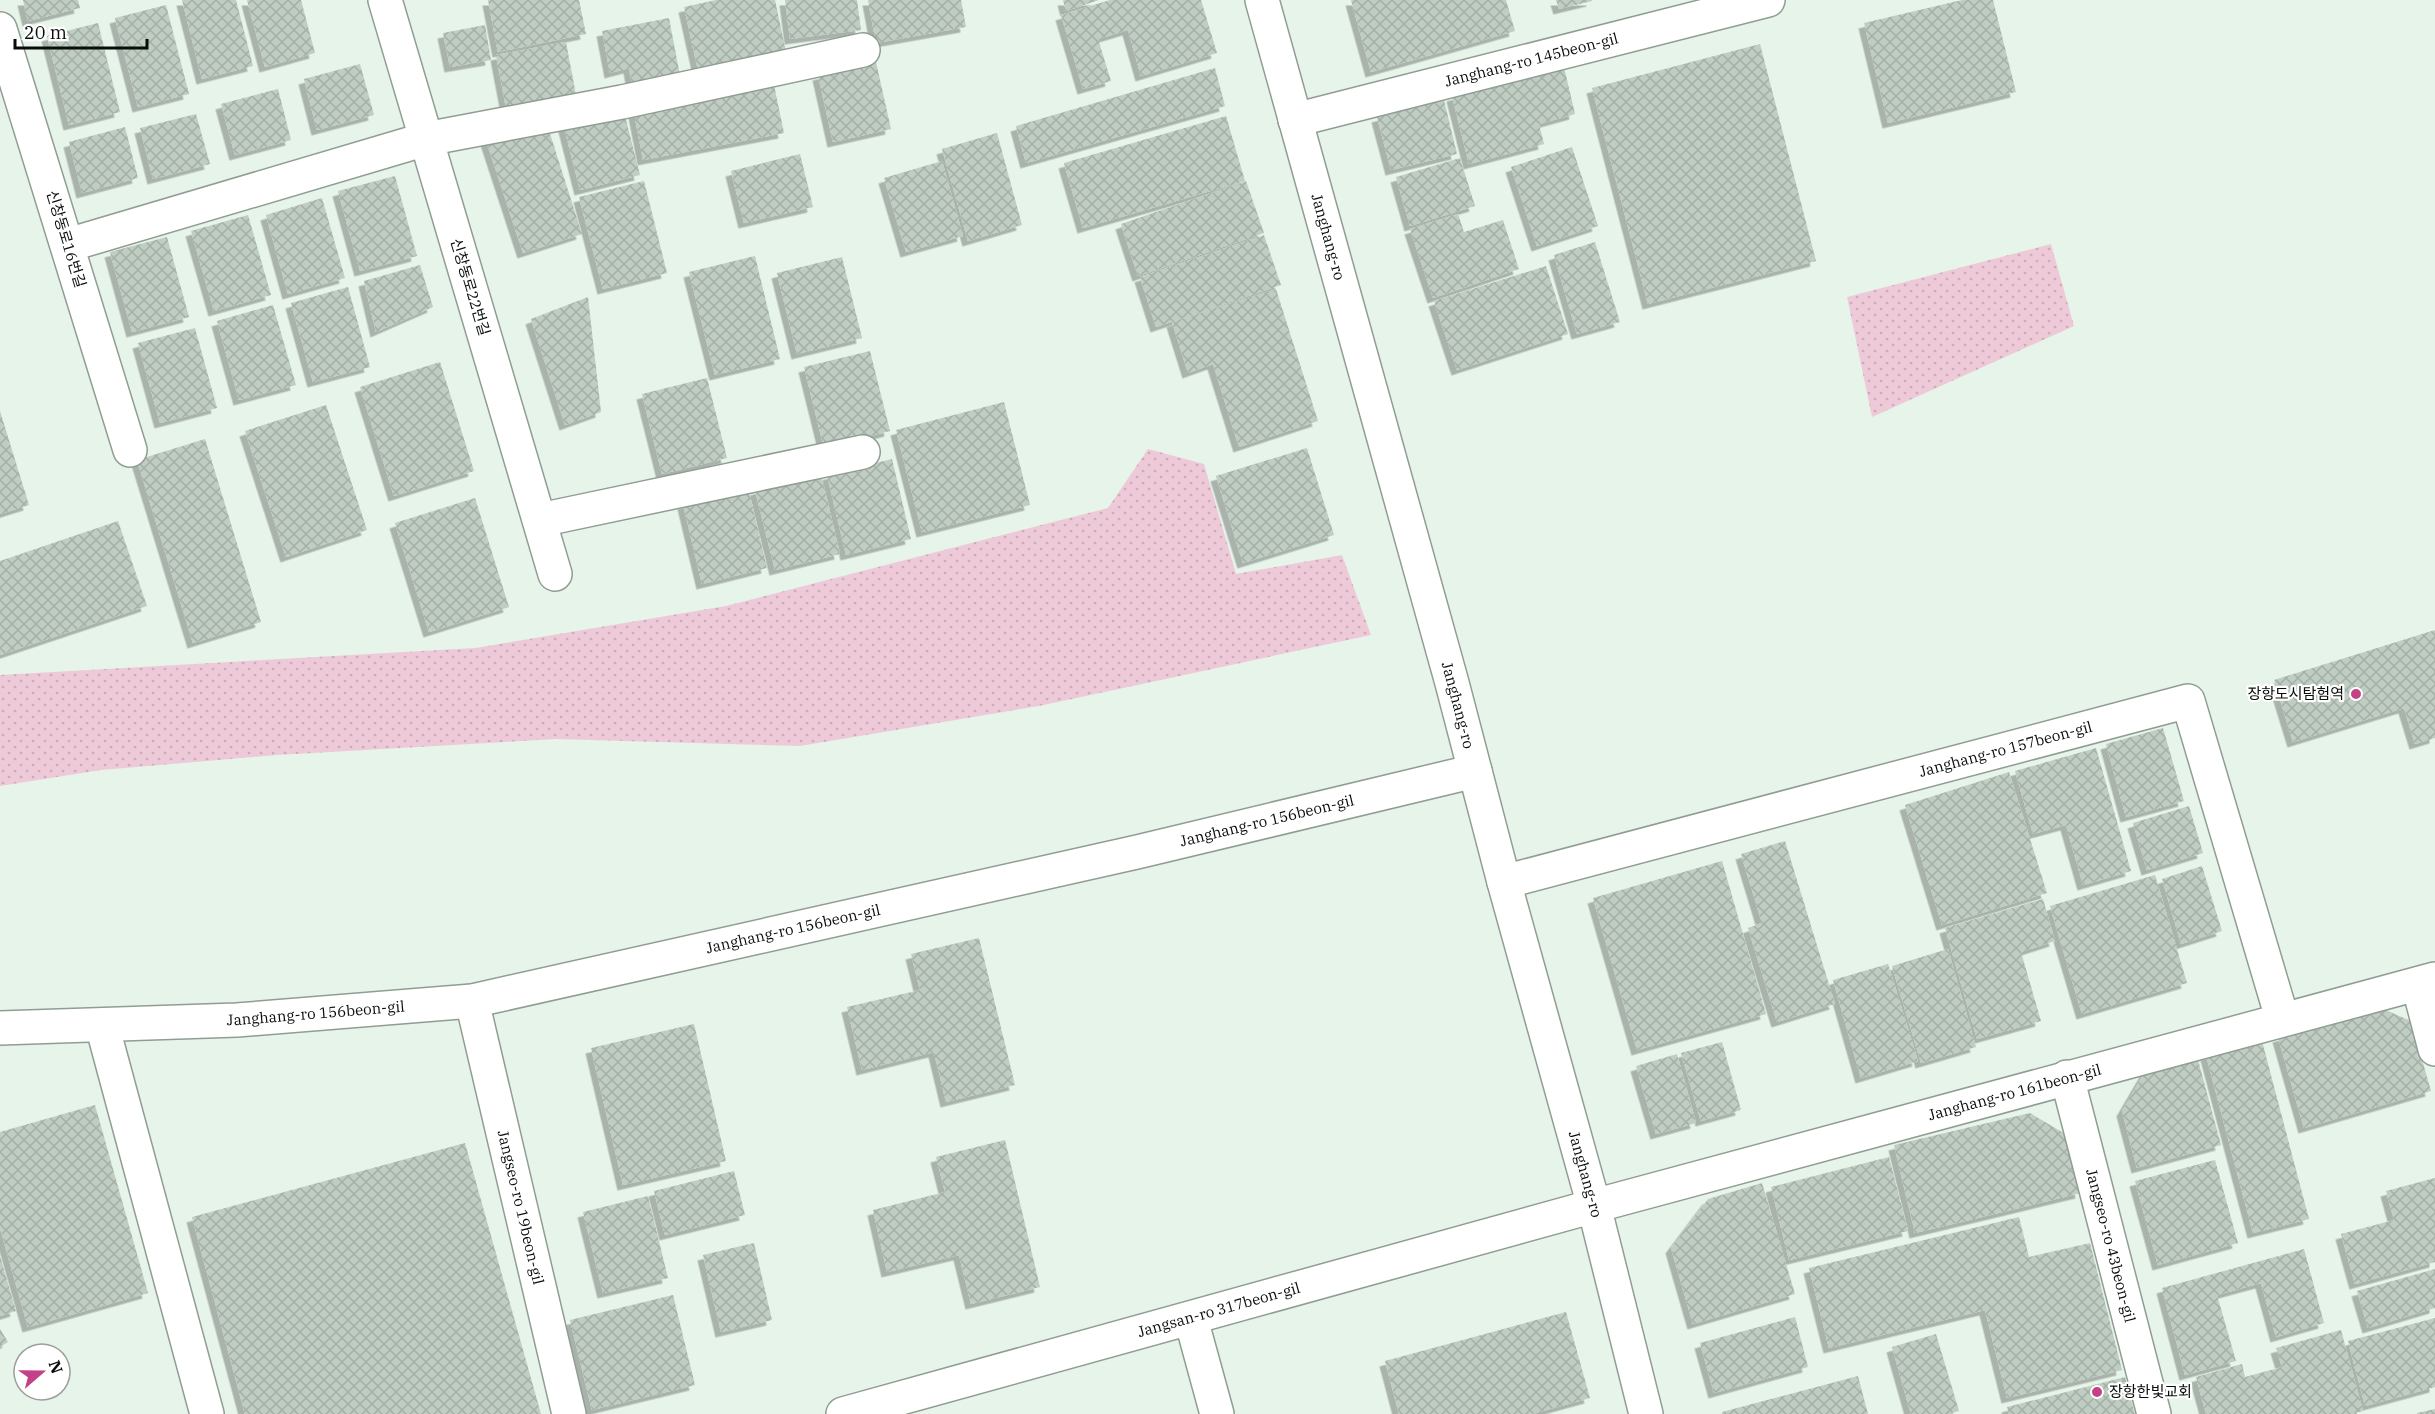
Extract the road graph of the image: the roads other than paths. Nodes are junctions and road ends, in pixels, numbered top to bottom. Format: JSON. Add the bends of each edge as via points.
{"nodes":[{"id":1,"x":386,"y":0,"type":"edge"},
{"id":2,"x":1262,"y":0,"type":"edge"},
{"id":3,"x":1768,"y":0,"type":"edge"},
{"id":4,"x":0,"y":29,"type":"edge"},
{"id":5,"x":863,"y":50,"type":"dead end"},
{"id":6,"x":1295,"y":120,"type":"junction"},
{"id":7,"x":426,"y":139,"type":"junction"},
{"id":8,"x":68,"y":245,"type":"junction"},
{"id":9,"x":130,"y":450,"type":"dead end"},
{"id":10,"x":863,"y":452,"type":"dead end"},
{"id":11,"x":540,"y":520,"type":"junction"},
{"id":12,"x":555,"y":574,"type":"dead end"},
{"id":13,"x":1474,"y":771,"type":"junction"},
{"id":14,"x":1504,"y":882,"type":"junction"},
{"id":15,"x":2426,"y":981,"type":"edge"},
{"id":16,"x":471,"y":1001,"type":"junction"},
{"id":17,"x":2282,"y":1018,"type":"junction"},
{"id":18,"x":102,"y":1024,"type":"junction"},
{"id":19,"x":0,"y":1028,"type":"edge"},
{"id":20,"x":2435,"y":1049,"type":"edge"},
{"id":21,"x":2067,"y":1077,"type":"junction"},
{"id":22,"x":1594,"y":1206,"type":"junction"},
{"id":23,"x":1191,"y":1319,"type":"junction"},
{"id":24,"x":207,"y":1414,"type":"edge"},
{"id":25,"x":569,"y":1414,"type":"edge"},
{"id":26,"x":843,"y":1414,"type":"edge"},
{"id":27,"x":1217,"y":1414,"type":"edge"},
{"id":28,"x":1646,"y":1414,"type":"edge"},
{"id":29,"x":2154,"y":1414,"type":"edge"}],
"edges":[{"from":1,"to":7,"type":"street","name":"신창동로22번길"},
{"from":2,"to":6,"type":"street","name":"Janghang-ro"},
{"from":3,"to":6,"type":"street","name":"Janghang-ro 145beon-gil"},
{"from":4,"to":8,"type":"street","name":"신창동로16번길"},
{"from":5,"to":7,"type":"street","via":[[634,100]]},
{"from":6,"to":13,"type":"street","name":"Janghang-ro"},
{"from":7,"to":8,"type":"street"},
{"from":7,"to":11,"type":"street","name":"신창동로22번길"},
{"from":8,"to":9,"type":"street","name":"신창동로16번길"},
{"from":10,"to":11,"type":"street"},
{"from":11,"to":12,"type":"street","name":"신창동로22번길"},
{"from":13,"to":14,"type":"street","name":"Janghang-ro"},
{"from":13,"to":16,"type":"street","name":"Janghang-ro 156beon-gil","via":[[1137,852]]},
{"from":14,"to":17,"type":"street","name":"Janghang-ro 157beon-gil","via":[[2188,700]]},
{"from":14,"to":22,"type":"street","name":"Janghang-ro"},
{"from":15,"to":17,"type":"street","name":"Janghang-ro 161beon-gil"},
{"from":15,"to":20,"type":"street"},
{"from":16,"to":18,"type":"street","name":"Janghang-ro 156beon-gil","via":[[237,1020]]},
{"from":16,"to":25,"type":"street","name":"Jangseo-ro 19beon-gil"},
{"from":17,"to":21,"type":"street","name":"Janghang-ro 161beon-gil"},
{"from":18,"to":19,"type":"street","name":"Janghang-ro 156beon-gil"},
{"from":18,"to":24,"type":"street"},
{"from":21,"to":22,"type":"street","name":"Janghang-ro 161beon-gil"},
{"from":21,"to":29,"type":"street","name":"Jangseo-ro 43beon-gil"},
{"from":22,"to":23,"type":"street","name":"Jangsan-ro 317beon-gil"},
{"from":22,"to":28,"type":"street","name":"Janghang-ro"},
{"from":23,"to":26,"type":"street","name":"Jangsan-ro 317beon-gil"},
{"from":23,"to":27,"type":"street"}]}
